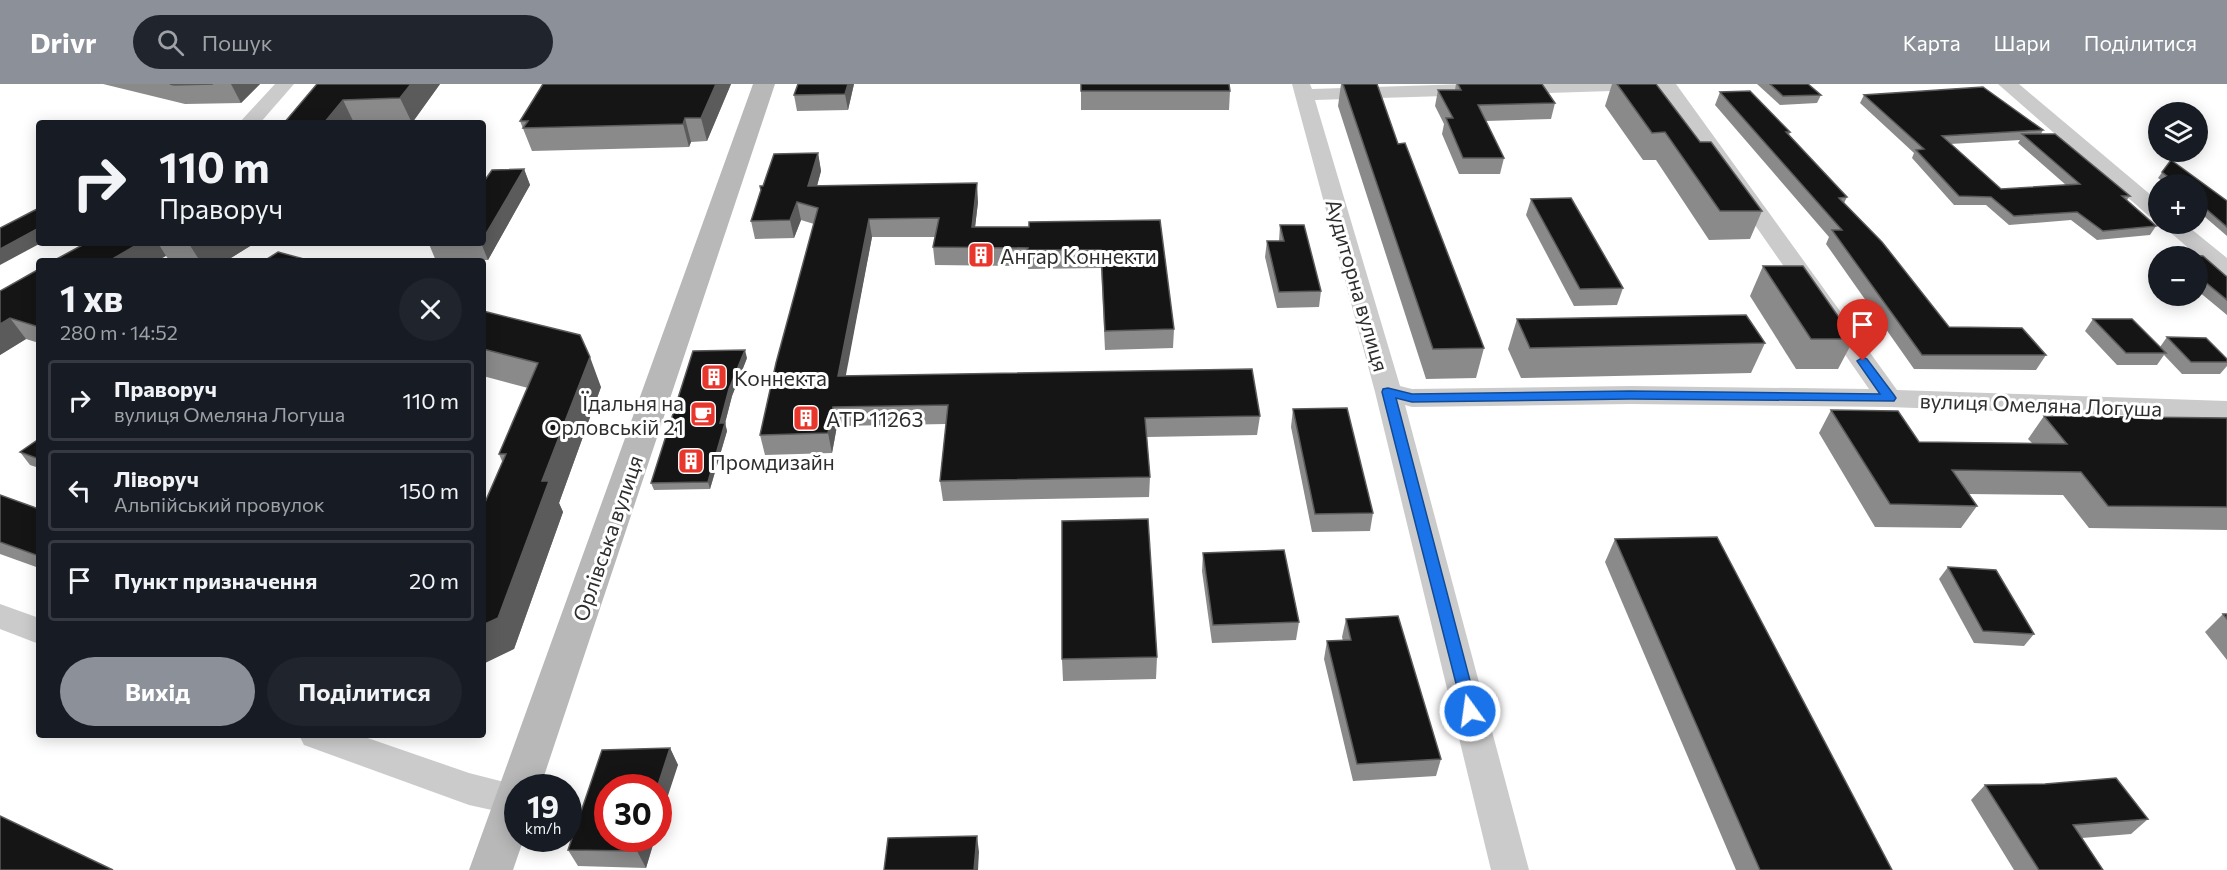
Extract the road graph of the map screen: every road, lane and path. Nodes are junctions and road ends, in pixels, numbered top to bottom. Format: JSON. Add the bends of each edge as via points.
{"nodes":[{"id":1,"x":285,"y":84,"type":"edge"},
{"id":2,"x":764,"y":84,"type":"edge"},
{"id":3,"x":1644,"y":84,"type":"edge"},
{"id":4,"x":1666,"y":84,"type":"edge"},
{"id":5,"x":2007,"y":84,"type":"edge"},
{"id":6,"x":1303,"y":90,"type":"edge"},
{"id":7,"x":252,"y":120,"type":"edge"},
{"id":8,"x":2148,"y":204,"type":"edge"},
{"id":9,"x":2184,"y":234,"type":"edge"},
{"id":10,"x":2227,"y":270,"type":"edge"},
{"id":11,"x":1388,"y":392,"type":"junction"},
{"id":12,"x":1889,"y":398,"type":"junction"},
{"id":13,"x":2227,"y":410,"type":"edge"},
{"id":14,"x":0,"y":616,"type":"edge"},
{"id":15,"x":36,"y":630,"type":"edge"},
{"id":16,"x":325,"y":738,"type":"edge"},
{"id":17,"x":524,"y":774,"type":"edge"},
{"id":18,"x":504,"y":792,"type":"edge"},
{"id":19,"x":504,"y":832,"type":"edge"},
{"id":20,"x":491,"y":870,"type":"edge"},
{"id":21,"x":1510,"y":870,"type":"edge"}],
"edges":[{"from":1,"to":7,"type":"street"},
{"from":2,"to":17,"type":"street","name":"Орлівська вулиця"},
{"from":3,"to":6,"type":"street"},
{"from":4,"to":12,"type":"street"},
{"from":5,"to":8,"type":"street"},
{"from":6,"to":11,"type":"street","name":"Аудиторна вулиця"},
{"from":9,"to":10,"type":"street"},
{"from":11,"to":12,"type":"street","name":"вулиця Омеляна Логуша","via":[[1412,398]]},
{"from":11,"to":21,"type":"street","name":"Аудиторна вулиця"},
{"from":12,"to":13,"type":"street","name":"вулиця Омеляна Логуша"},
{"from":14,"to":15,"type":"street"},
{"from":16,"to":18,"type":"street","via":[[470,789]]},
{"from":19,"to":20,"type":"street","name":"Орлівська вулиця"}]}
